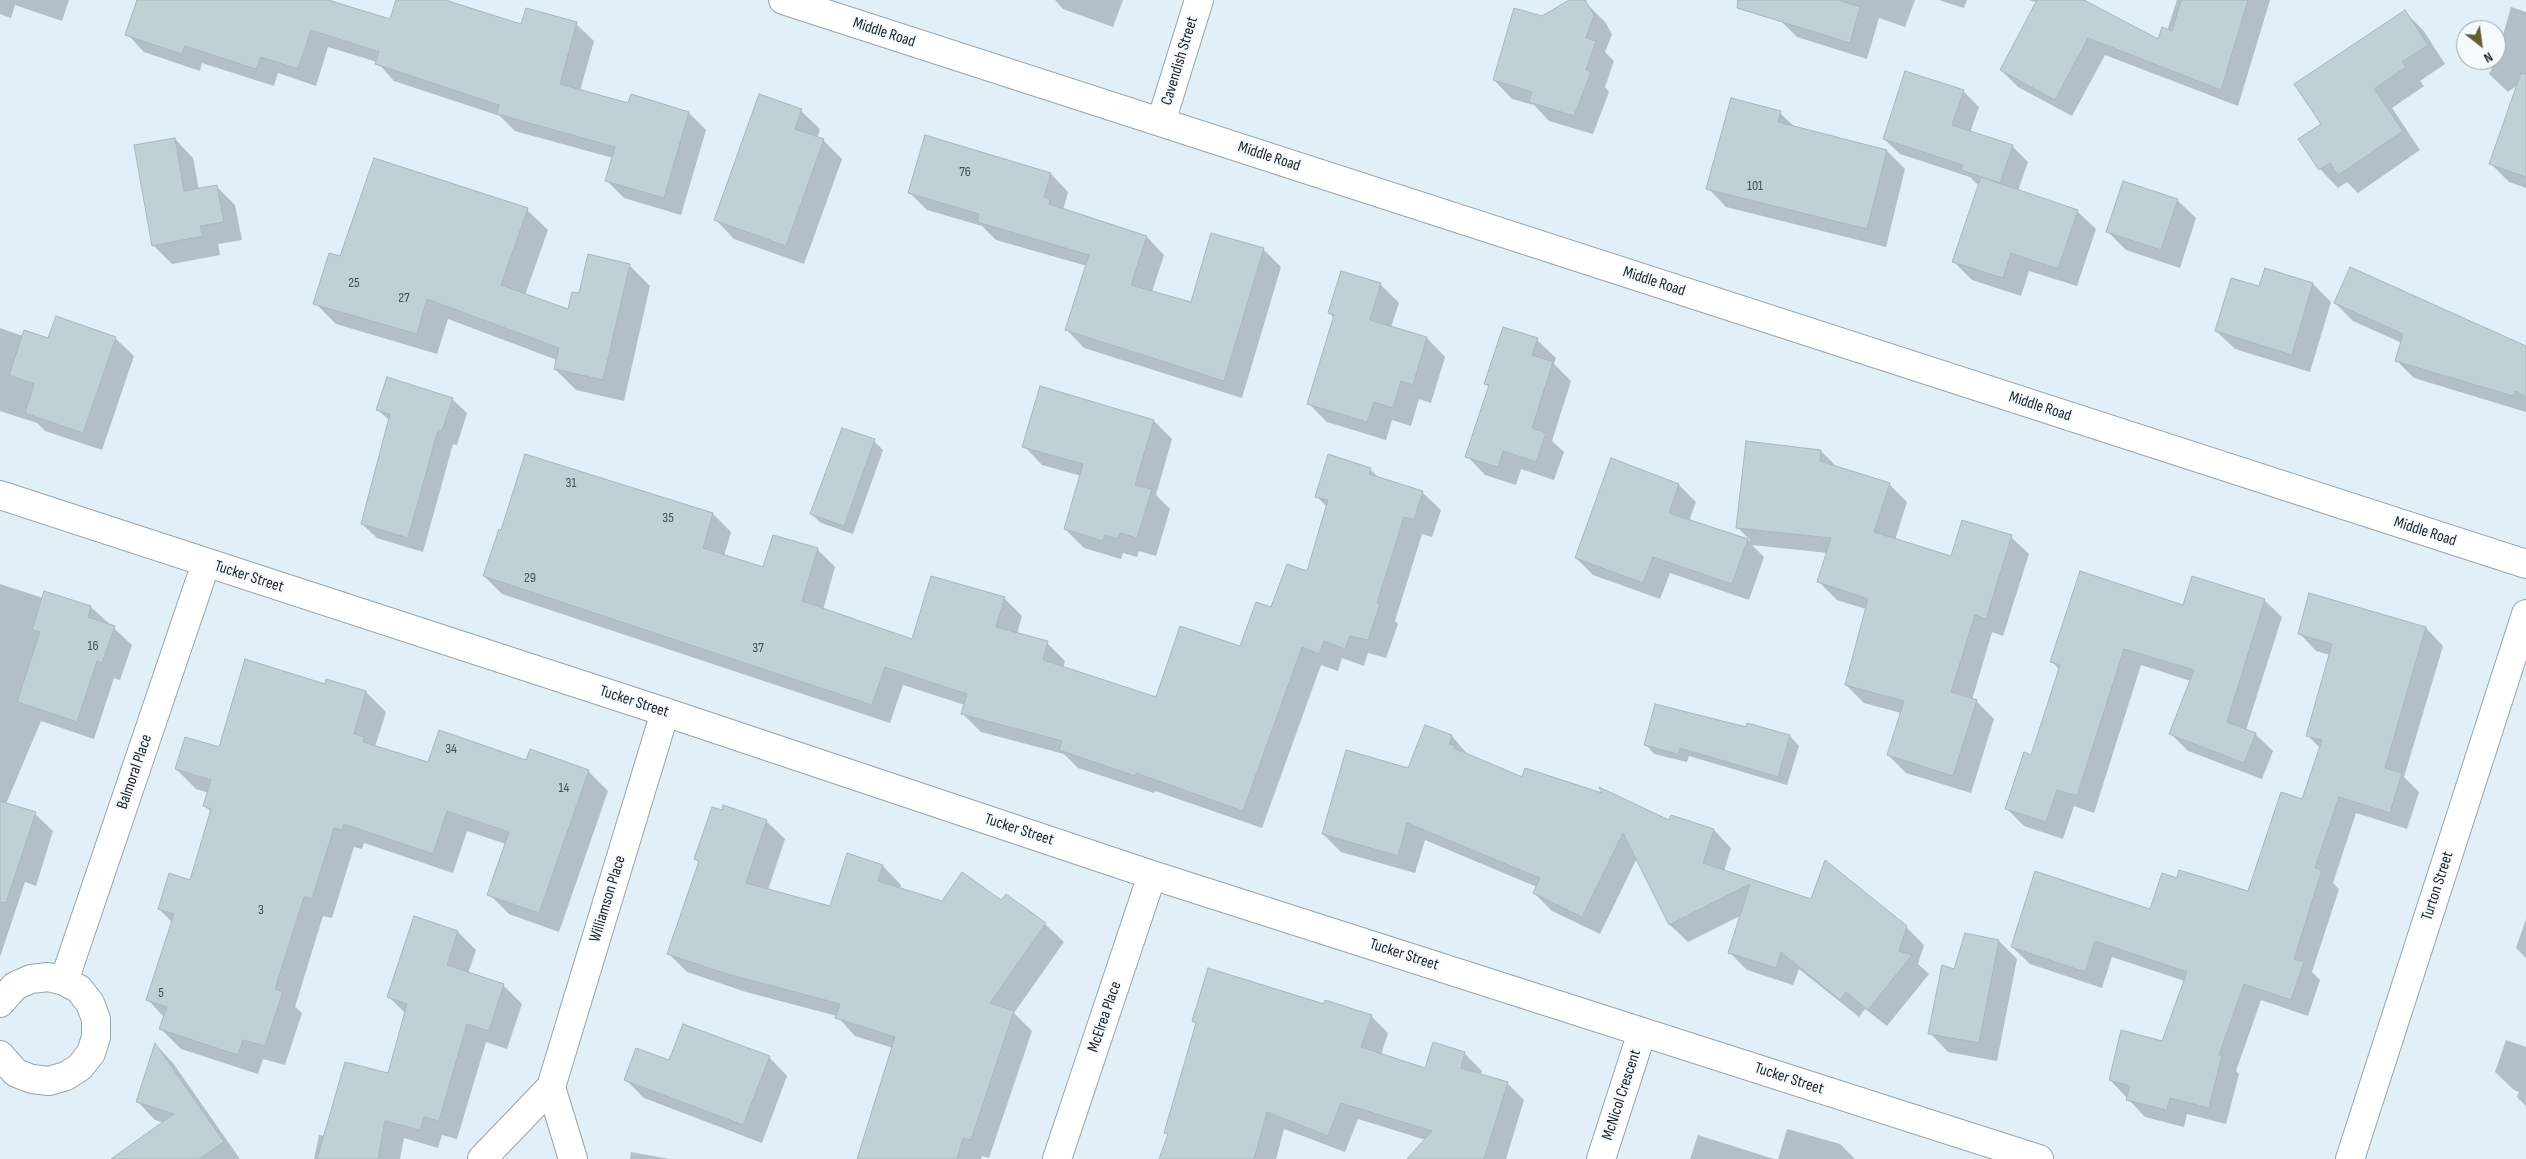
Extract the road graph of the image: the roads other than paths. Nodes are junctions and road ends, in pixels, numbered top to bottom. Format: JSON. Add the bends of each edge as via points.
{"nodes":[{"id":1,"x":783,"y":0,"type":"edge"},
{"id":2,"x":1199,"y":0,"type":"edge"},
{"id":3,"x":1160,"y":122,"type":"junction"},
{"id":4,"x":0,"y":494,"type":"edge"},
{"id":5,"x":206,"y":563,"type":"junction"},
{"id":6,"x":2526,"y":564,"type":"edge"},
{"id":7,"x":2526,"y":614,"type":"edge"},
{"id":8,"x":665,"y":712,"type":"junction"},
{"id":9,"x":1152,"y":875,"type":"junction"},
{"id":10,"x":64,"y":981,"type":"junction"},
{"id":11,"x":0,"y":1003,"type":"edge"},
{"id":12,"x":1642,"y":1032,"type":"junction"},
{"id":13,"x":0,"y":1054,"type":"edge"},
{"id":14,"x":551,"y":1087,"type":"junction"},
{"id":15,"x":482,"y":1159,"type":"edge"},
{"id":16,"x":573,"y":1159,"type":"edge"},
{"id":17,"x":1057,"y":1159,"type":"edge"},
{"id":18,"x":1602,"y":1159,"type":"edge"},
{"id":19,"x":2040,"y":1159,"type":"edge"},
{"id":20,"x":2350,"y":1159,"type":"edge"}],
"edges":[{"from":1,"to":3,"type":"street","name":"Middle Road"},
{"from":2,"to":3,"type":"street","name":"Cavendish Street"},
{"from":3,"to":6,"type":"street","name":"Middle Road"},
{"from":4,"to":5,"type":"street","name":"Tucker Street"},
{"from":5,"to":8,"type":"street","name":"Tucker Street"},
{"from":5,"to":10,"type":"street","name":"Balmoral Place"},
{"from":7,"to":20,"type":"street","name":"Turton Street"},
{"from":8,"to":9,"type":"street","name":"Tucker Street"},
{"from":8,"to":14,"type":"street","name":"Williamson Place"},
{"from":9,"to":12,"type":"street","name":"Tucker Street"},
{"from":9,"to":17,"type":"street","name":"McElrea Place"},
{"from":10,"to":11,"type":"street","via":[[48,977],[31,979],[15,986]]},
{"from":10,"to":13,"type":"street","via":[[90,1003],[96,1019],[96,1037],[80,1066],[66,1076],[32,1079],[16,1073]]},
{"from":12,"to":18,"type":"street","name":"McNicol Crescent"},
{"from":12,"to":19,"type":"street","name":"Tucker Street"},
{"from":14,"to":15,"type":"street","name":"Williamson Place"},
{"from":14,"to":16,"type":"street"}]}
